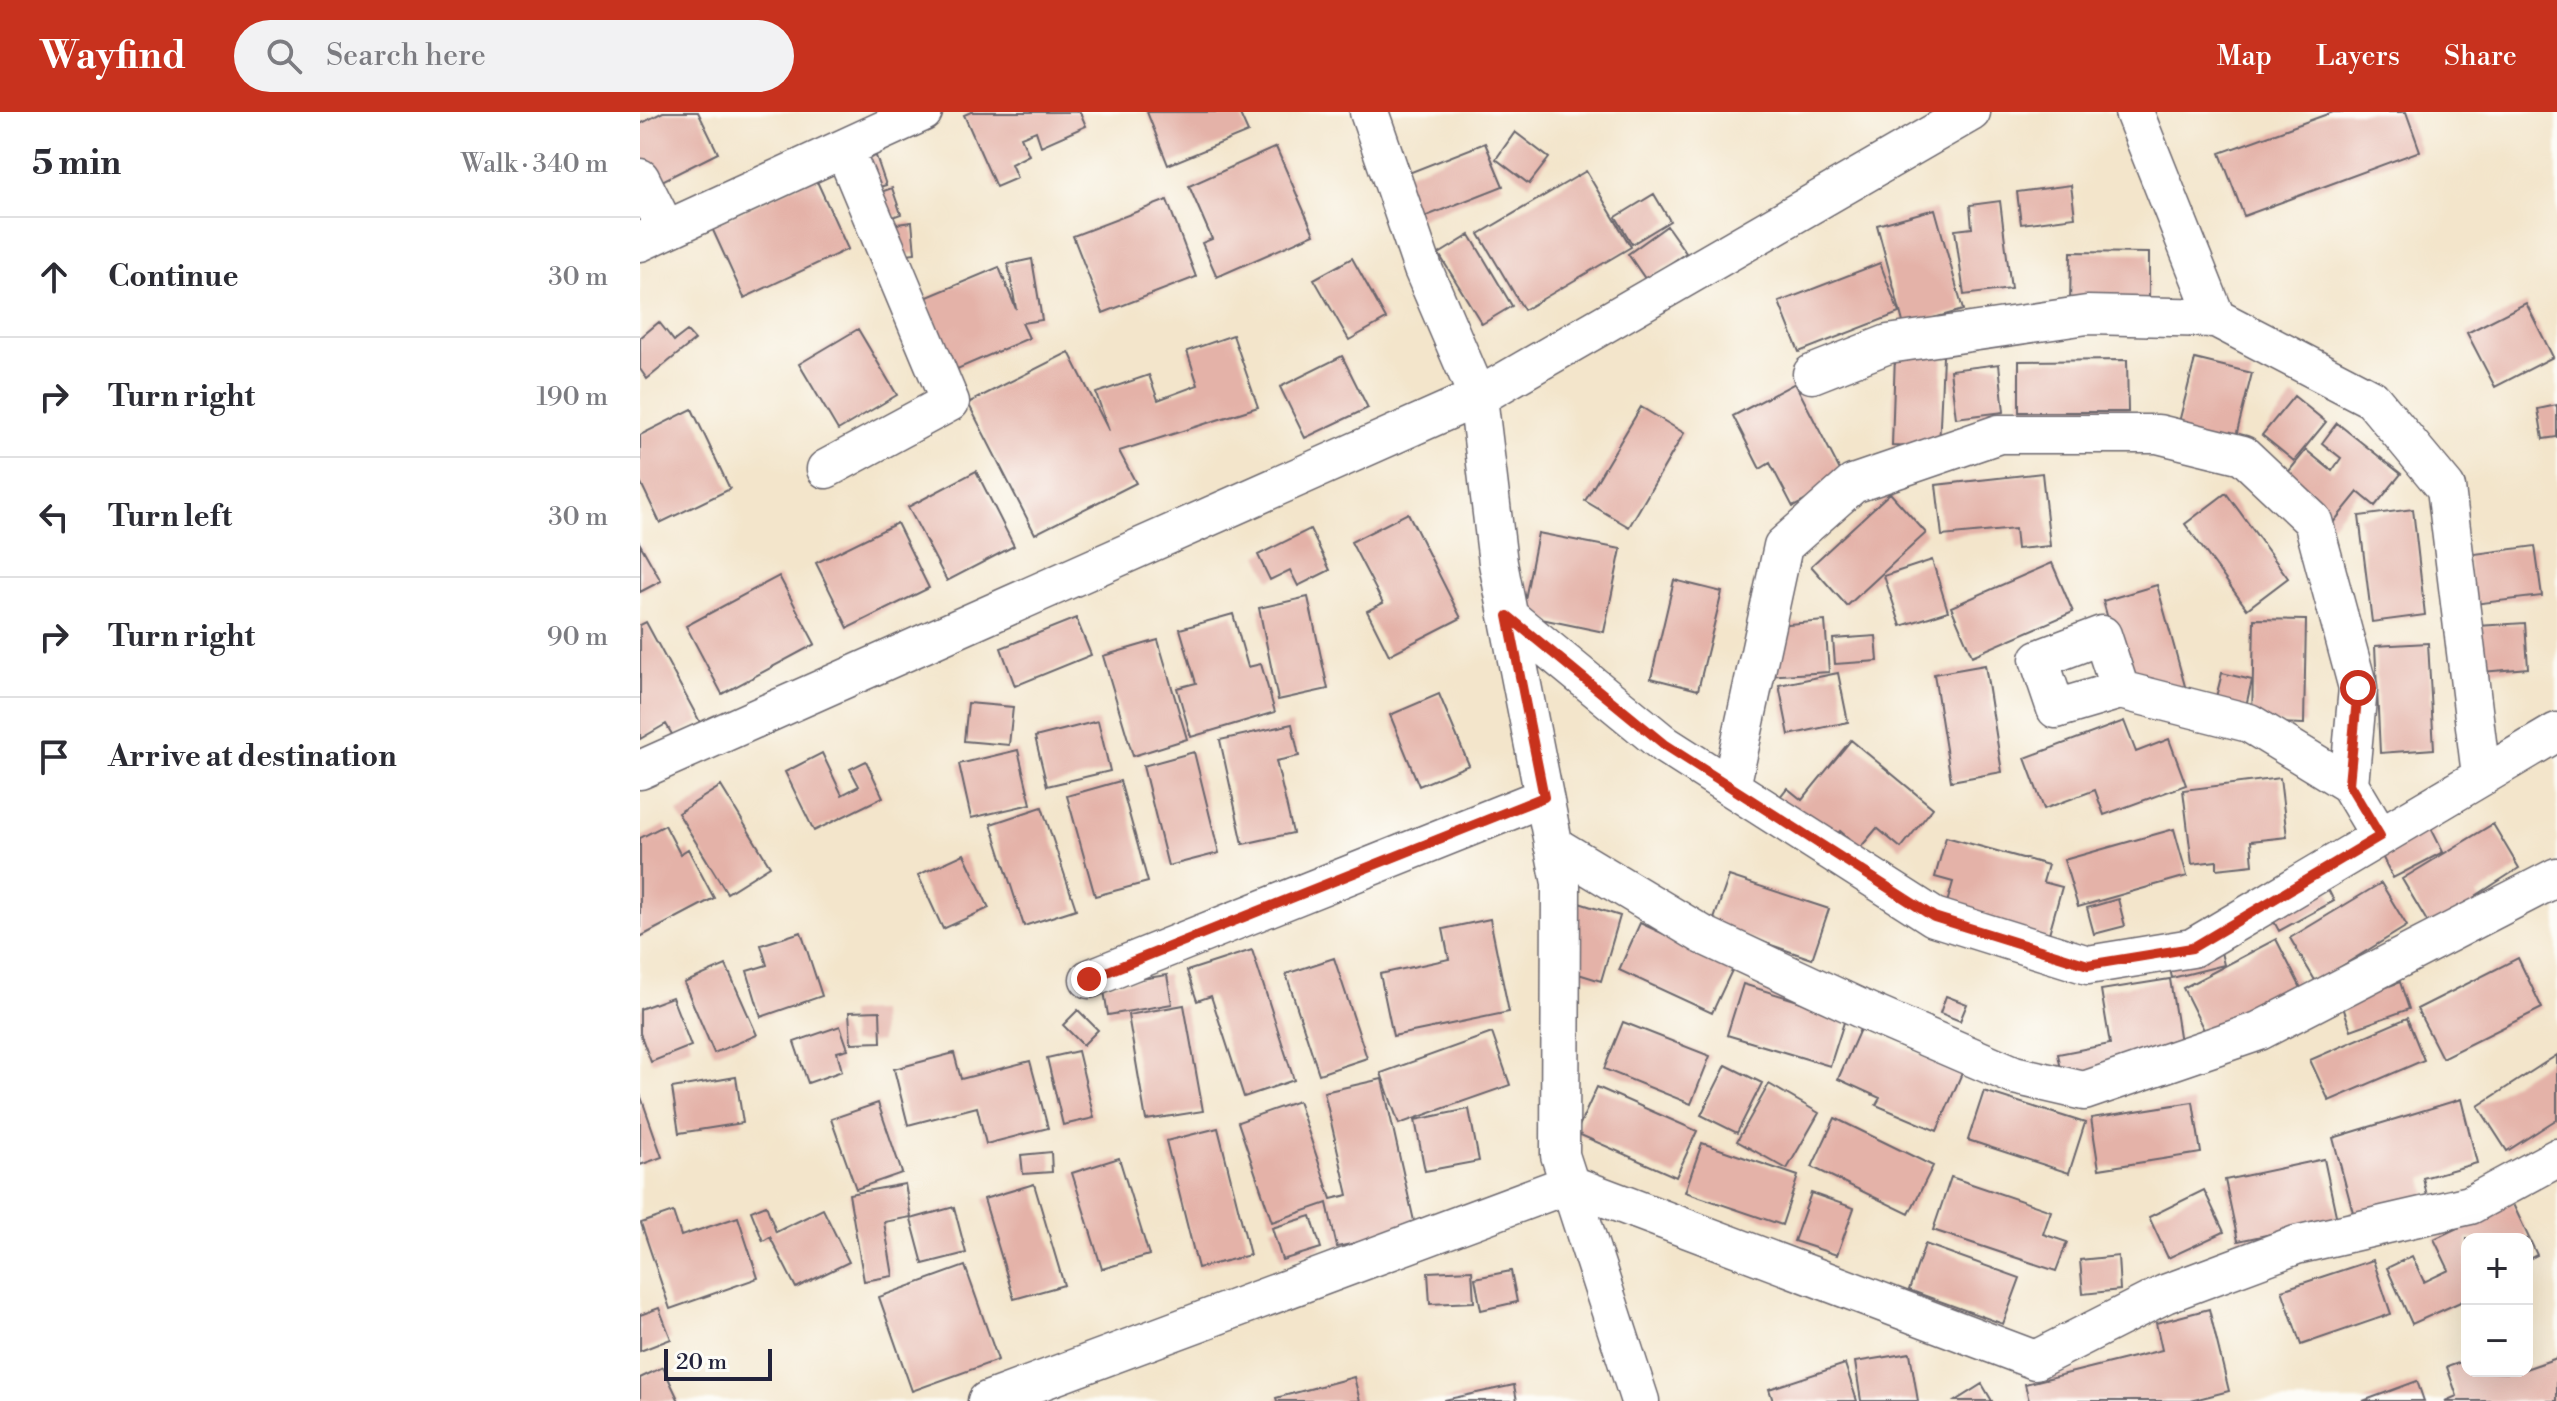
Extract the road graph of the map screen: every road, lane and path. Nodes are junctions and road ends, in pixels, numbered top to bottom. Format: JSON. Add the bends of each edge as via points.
{"nodes":[{"id":1,"x":923,"y":112,"type":"edge"},
{"id":2,"x":1369,"y":112,"type":"edge"},
{"id":3,"x":1971,"y":112,"type":"edge"},
{"id":4,"x":2134,"y":112,"type":"edge"},
{"id":5,"x":844,"y":149,"type":"junction"},
{"id":6,"x":640,"y":178,"type":"edge"},
{"id":7,"x":653,"y":236,"type":"edge"},
{"id":8,"x":2216,"y":318,"type":"junction"},
{"id":9,"x":1812,"y":374,"type":"dead end"},
{"id":10,"x":1478,"y":397,"type":"junction"},
{"id":11,"x":826,"y":469,"type":"dead end"},
{"id":12,"x":1508,"y":616,"type":"junction"},
{"id":13,"x":2120,"y":690,"type":"dead end"},
{"id":14,"x":2557,"y":732,"type":"edge"},
{"id":15,"x":640,"y":770,"type":"edge"},
{"id":16,"x":2481,"y":775,"type":"junction"},
{"id":17,"x":2349,"y":784,"type":"junction"},
{"id":18,"x":1731,"y":787,"type":"junction"},
{"id":19,"x":1544,"y":797,"type":"junction"},
{"id":20,"x":2380,"y":836,"type":"junction"},
{"id":21,"x":1553,"y":845,"type":"junction"},
{"id":22,"x":2557,"y":877,"type":"edge"},
{"id":23,"x":1089,"y":979,"type":"dead end"},
{"id":24,"x":2557,"y":1158,"type":"edge"},
{"id":25,"x":1569,"y":1184,"type":"junction"},
{"id":26,"x":987,"y":1401,"type":"edge"},
{"id":27,"x":1640,"y":1401,"type":"edge"}],
"edges":[{"from":1,"to":5,"type":"street"},
{"from":2,"to":10,"type":"street","via":[[1423,269]]},
{"from":3,"to":10,"type":"street"},
{"from":4,"to":8,"type":"street"},
{"from":5,"to":7,"type":"street"},
{"from":5,"to":11,"type":"street","via":[[950,402]]},
{"from":6,"to":7,"type":"street"},
{"from":8,"to":9,"type":"street","via":[[2087,315],[1888,344]]},
{"from":8,"to":16,"type":"street","via":[[2372,399],[2446,488]]},
{"from":10,"to":12,"type":"street"},
{"from":10,"to":15,"type":"street"},
{"from":12,"to":18,"type":"street","via":[[1665,745]]},
{"from":12,"to":19,"type":"street"},
{"from":13,"to":17,"type":"street","via":[[2249,723]]},
{"from":14,"to":16,"type":"street"},
{"from":16,"to":20,"type":"street"},
{"from":17,"to":18,"type":"street","via":[[2358,688],[2313,521],[2243,455],[2158,434],[1999,434],[1853,484],[1783,546]]},
{"from":17,"to":20,"type":"street"},
{"from":18,"to":20,"type":"street","via":[[1934,917],[2088,965],[2192,948]]},
{"from":19,"to":21,"type":"street"},
{"from":19,"to":23,"type":"street"},
{"from":21,"to":22,"type":"street","via":[[1703,935],[1866,1011],[2014,1075],[2084,1091],[2259,1031]]},
{"from":21,"to":25,"type":"street","via":[[1561,883],[1560,1155]]},
{"from":24,"to":25,"type":"street","via":[[2470,1205],[2296,1245],[2165,1294],[2035,1360]]},
{"from":25,"to":26,"type":"street"},
{"from":25,"to":27,"type":"street"}]}
